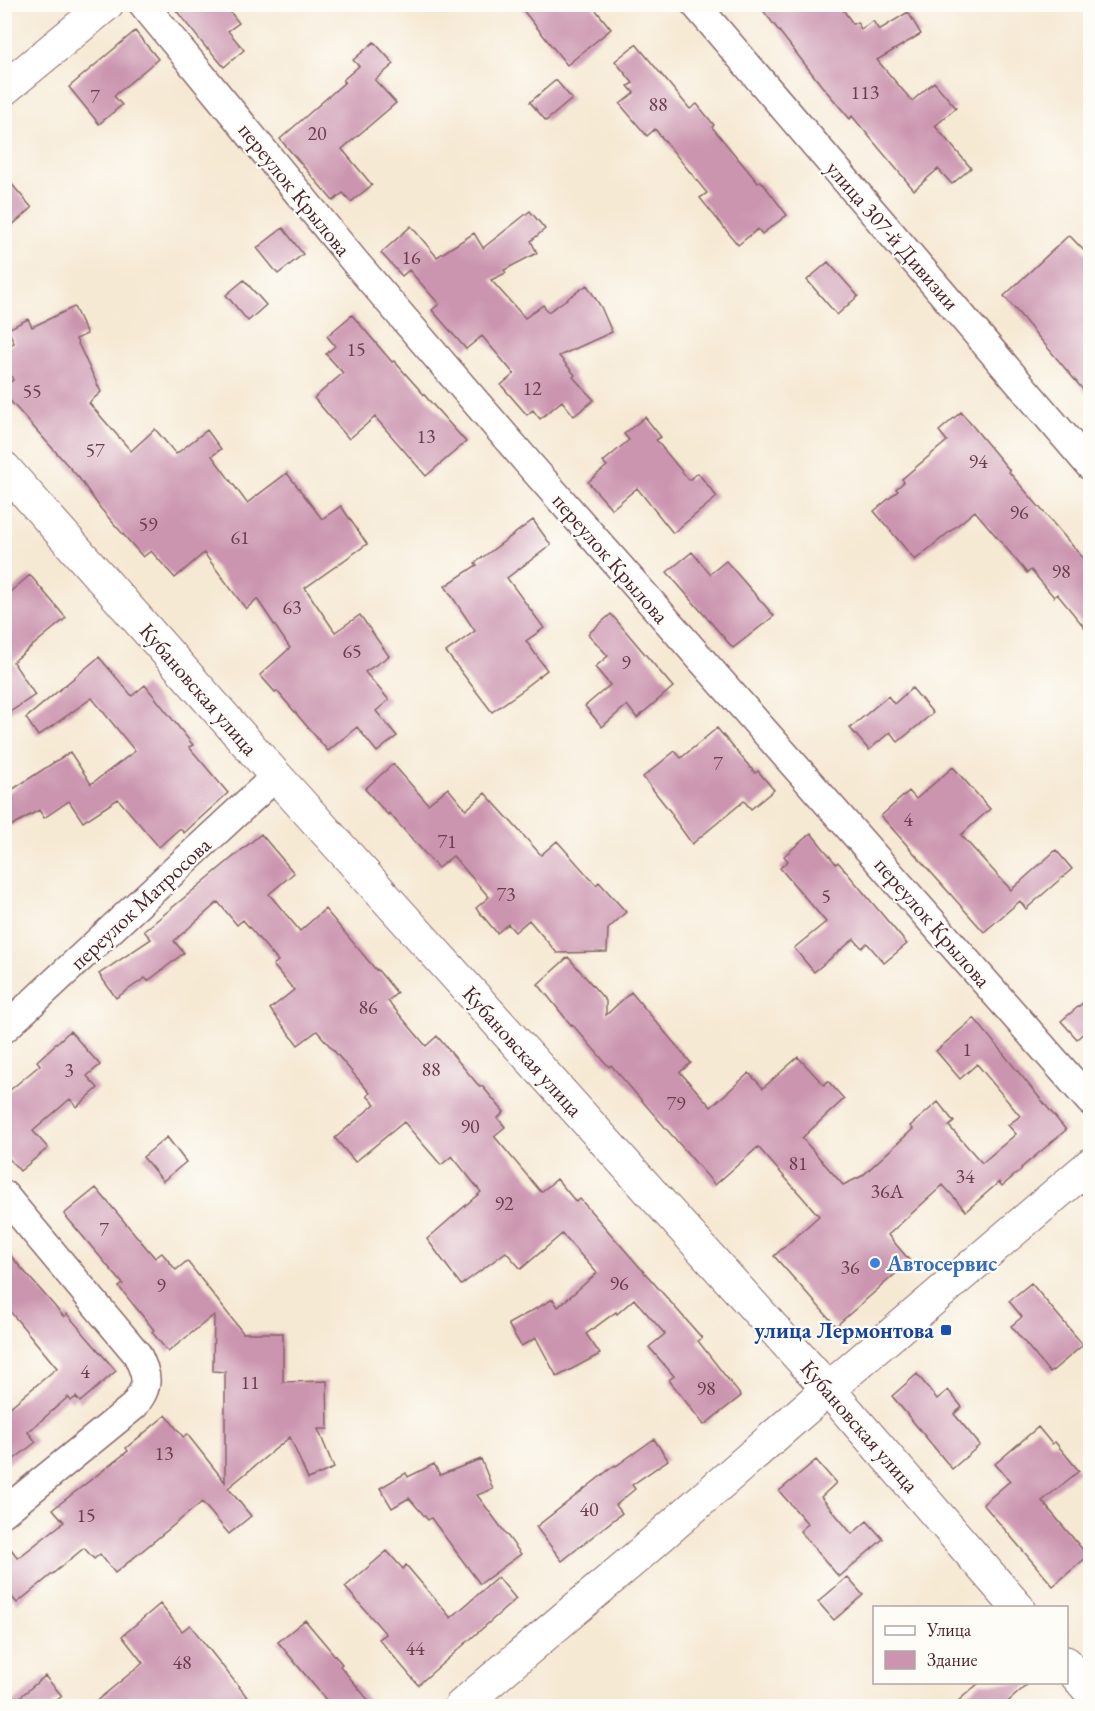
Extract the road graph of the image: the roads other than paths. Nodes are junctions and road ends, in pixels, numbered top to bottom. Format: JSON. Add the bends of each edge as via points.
{"nodes":[{"id":1,"x":107,"y":4,"type":"edge"},
{"id":2,"x":143,"y":4,"type":"edge"},
{"id":3,"x":695,"y":4,"type":"edge"},
{"id":4,"x":4,"y":89,"type":"edge"},
{"id":5,"x":1090,"y":466,"type":"edge"},
{"id":6,"x":4,"y":468,"type":"edge"},
{"id":7,"x":276,"y":776,"type":"junction"},
{"id":8,"x":4,"y":1029,"type":"edge"},
{"id":9,"x":1090,"y":1101,"type":"edge"},
{"id":10,"x":1090,"y":1165,"type":"edge"},
{"id":11,"x":4,"y":1195,"type":"edge"},
{"id":12,"x":828,"y":1389,"type":"junction"},
{"id":13,"x":4,"y":1512,"type":"edge"},
{"id":14,"x":1016,"y":1606,"type":"edge"},
{"id":15,"x":1068,"y":1665,"type":"edge"},
{"id":16,"x":1090,"y":1691,"type":"edge"},
{"id":17,"x":461,"y":1707,"type":"edge"}],
"edges":[{"from":1,"to":4,"type":"street"},
{"from":2,"to":9,"type":"street","name":"переулок Крылова","via":[[521,456]]},
{"from":3,"to":5,"type":"street","name":"улица 307-й Дивизии"},
{"from":6,"to":7,"type":"street","name":"Кубановская улица"},
{"from":7,"to":8,"type":"street","name":"переулок Матросова"},
{"from":7,"to":12,"type":"street","name":"Кубановская улица"},
{"from":10,"to":12,"type":"street"},
{"from":11,"to":13,"type":"street","via":[[137,1354],[145,1372],[145,1390],[134,1406]]},
{"from":12,"to":14,"type":"street","name":"Кубановская улица"},
{"from":12,"to":17,"type":"street"},
{"from":15,"to":16,"type":"street"}]}
